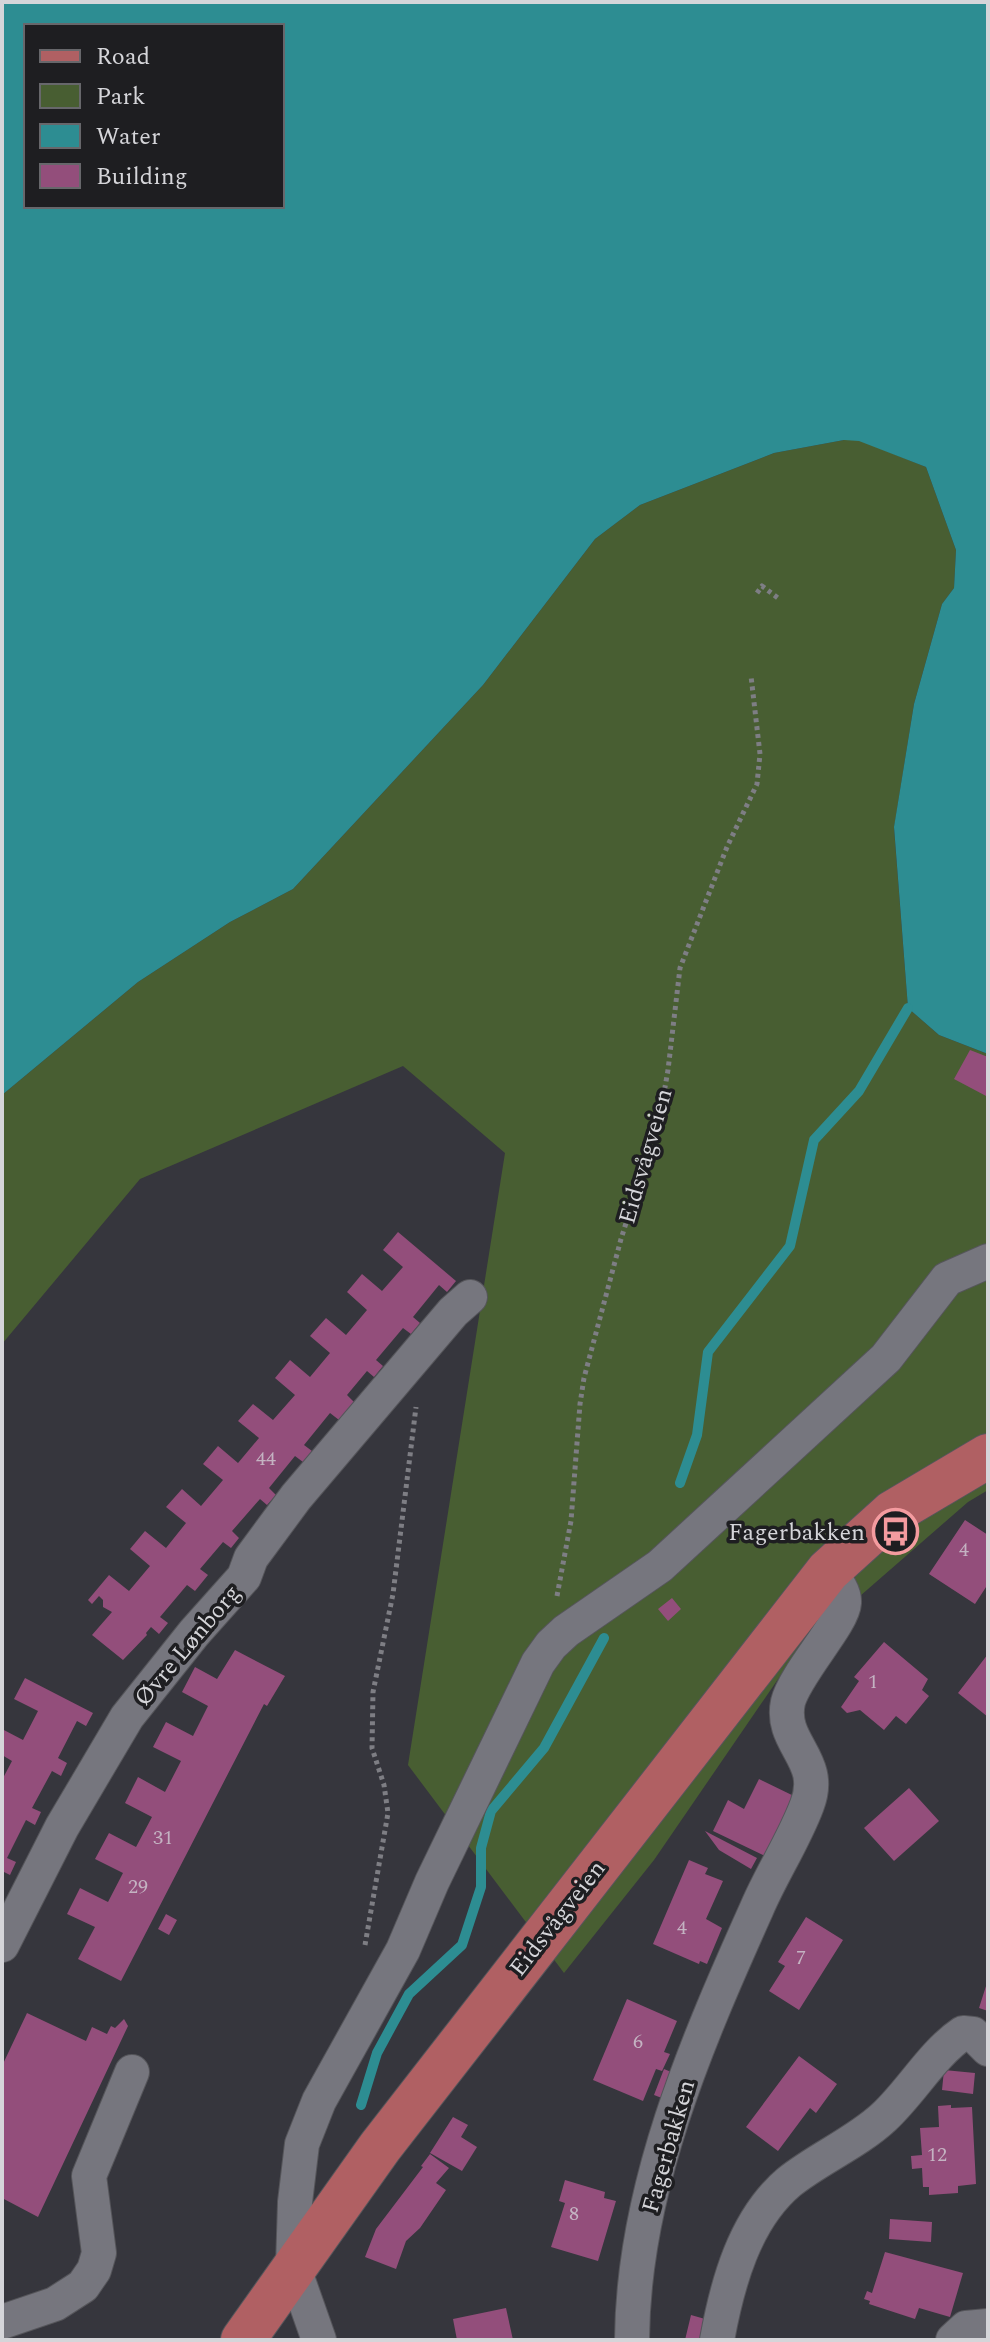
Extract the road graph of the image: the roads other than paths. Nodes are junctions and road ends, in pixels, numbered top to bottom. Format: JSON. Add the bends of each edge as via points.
{"nodes":[{"id":1,"x":988,"y":1261,"type":"edge"},
{"id":2,"x":470,"y":1297,"type":"dead end"},
{"id":3,"x":988,"y":1456,"type":"edge"},
{"id":4,"x":828,"y":1571,"type":"junction"},
{"id":5,"x":2,"y":1945,"type":"edge"},
{"id":6,"x":988,"y":2049,"type":"edge"},
{"id":7,"x":132,"y":2072,"type":"dead end"},
{"id":8,"x":293,"y":2266,"type":"junction"},
{"id":9,"x":2,"y":2322,"type":"edge"},
{"id":10,"x":988,"y":2326,"type":"edge"},
{"id":11,"x":243,"y":2340,"type":"edge"},
{"id":12,"x":319,"y":2340,"type":"edge"},
{"id":13,"x":632,"y":2340,"type":"edge"},
{"id":14,"x":717,"y":2340,"type":"edge"},
{"id":15,"x":953,"y":2340,"type":"edge"}],
"edges":[{"from":1,"to":8,"type":"street","via":[[947,1279],[886,1358],[685,1545],[566,1631],[538,1663],[398,1962],[309,2125],[299,2156]]},
{"from":2,"to":5,"type":"street","name":"Øvre Lønborg","via":[[296,1497],[251,1558],[244,1577],[127,1717],[62,1827]]},
{"from":3,"to":4,"type":"main road","name":"Eidsvågveien","via":[[892,1513]]},
{"from":4,"to":8,"type":"main road","name":"Eidsvågveien"},
{"from":4,"to":13,"type":"street","name":"Fagerbakken","via":[[845,1601],[789,1699],[786,1716],[809,1763],[809,1802],[757,1906],[669,2124],[640,2246]]},
{"from":6,"to":14,"type":"street","via":[[973,2034],[963,2033],[949,2042],[904,2099],[877,2123],[788,2183],[762,2212],[737,2263]]},
{"from":7,"to":9,"type":"street","via":[[89,2176],[99,2253],[94,2270],[83,2286],[55,2304]]},
{"from":8,"to":11,"type":"main road","name":"Eidsvågveien"},
{"from":8,"to":12,"type":"street"},
{"from":10,"to":15,"type":"street","via":[[966,2328]]}]}
